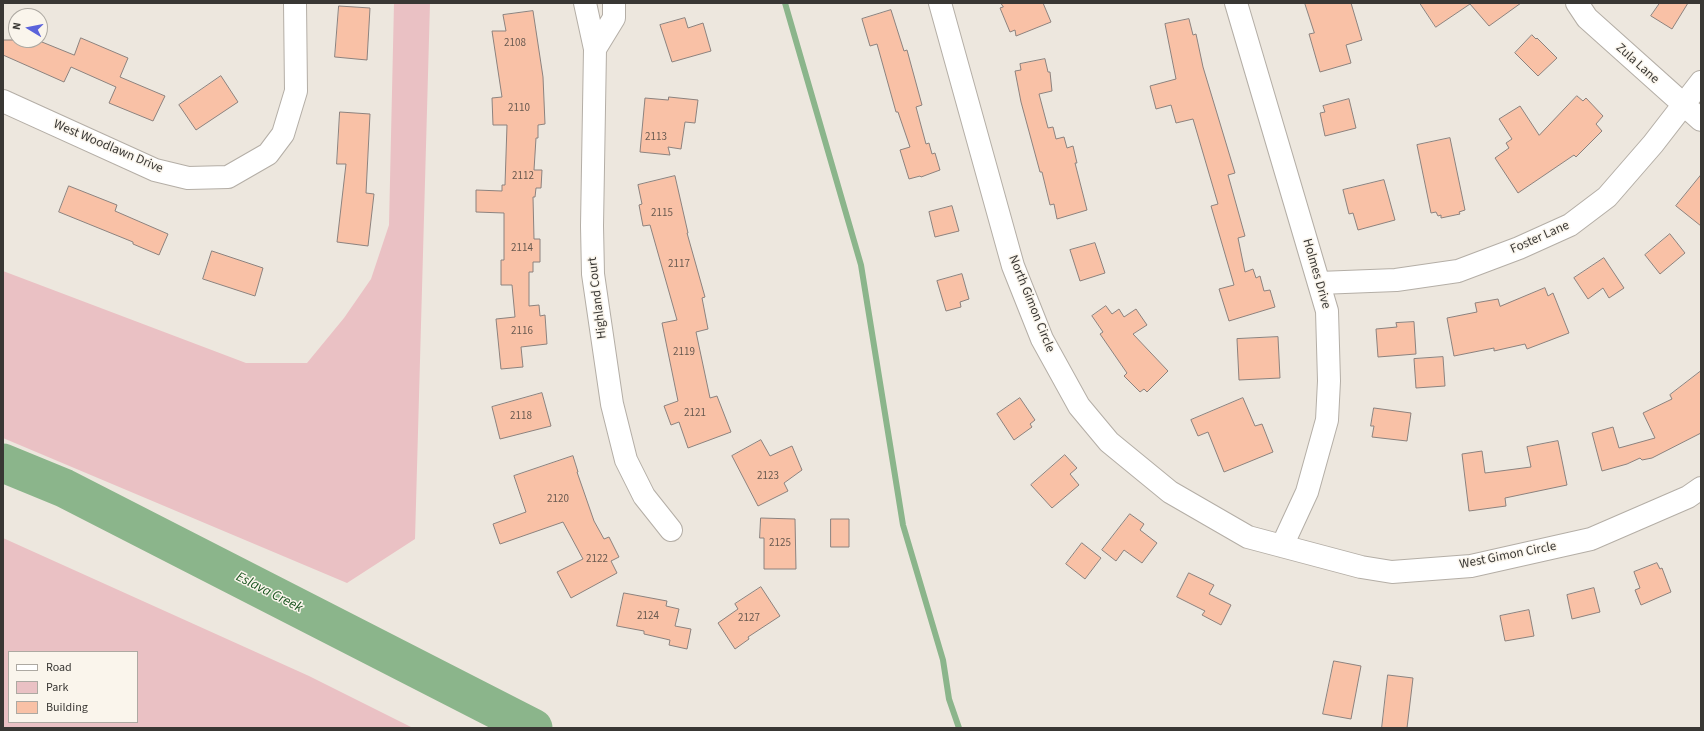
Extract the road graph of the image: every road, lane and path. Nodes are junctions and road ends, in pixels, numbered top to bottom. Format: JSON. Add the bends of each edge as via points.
{"nodes":[{"id":1,"x":295,"y":3,"type":"edge"},
{"id":2,"x":585,"y":3,"type":"edge"},
{"id":3,"x":614,"y":3,"type":"edge"},
{"id":4,"x":940,"y":3,"type":"edge"},
{"id":5,"x":1236,"y":3,"type":"edge"},
{"id":6,"x":1577,"y":3,"type":"edge"},
{"id":7,"x":595,"y":50,"type":"junction"},
{"id":8,"x":1701,"y":82,"type":"edge"},
{"id":9,"x":3,"y":101,"type":"edge"},
{"id":10,"x":1683,"y":105,"type":"junction"},
{"id":11,"x":1701,"y":120,"type":"edge"},
{"id":12,"x":1319,"y":283,"type":"junction"},
{"id":13,"x":1701,"y":488,"type":"edge"},
{"id":14,"x":671,"y":530,"type":"dead end"},
{"id":15,"x":1282,"y":546,"type":"junction"}],
"edges":[{"from":1,"to":9,"type":"street","name":"West Woodlawn Drive","via":[[296,91],[283,134],[268,154],[228,177],[188,178],[155,170]]},
{"from":2,"to":7,"type":"street","name":"Highland Court"},
{"from":3,"to":7,"type":"street","name":"Highland Court","via":[[614,18]]},
{"from":4,"to":15,"type":"street","name":"North Gimon Circle","via":[[1014,266],[1042,339],[1079,406],[1109,442],[1170,492],[1248,536]]},
{"from":5,"to":12,"type":"street","name":"Holmes Drive"},
{"from":6,"to":10,"type":"street","name":"Zula Lane","via":[[1587,18]]},
{"from":7,"to":14,"type":"street","name":"Highland Court","via":[[593,274],[612,404],[626,460],[644,496]]},
{"from":8,"to":10,"type":"street","name":"Foster Lane"},
{"from":10,"to":11,"type":"street","name":"Zula Lane"},
{"from":10,"to":12,"type":"street","name":"Foster Lane","via":[[1607,197],[1570,225],[1458,271],[1396,280]]},
{"from":12,"to":15,"type":"street","name":"Holmes Drive","via":[[1327,311],[1327,420],[1307,492]]},
{"from":13,"to":15,"type":"street","name":"West Gimon Circle","via":[[1688,497],[1592,539],[1471,566],[1392,572],[1362,567]]}]}
